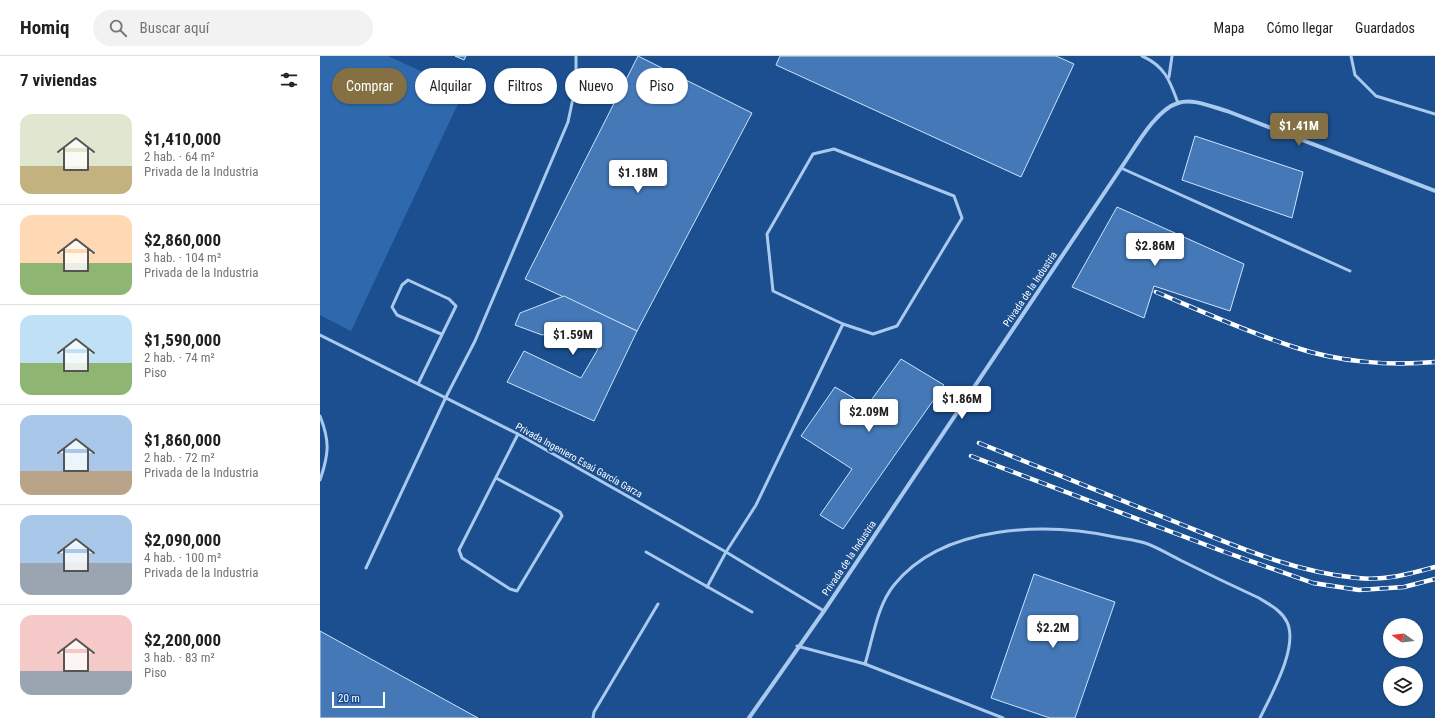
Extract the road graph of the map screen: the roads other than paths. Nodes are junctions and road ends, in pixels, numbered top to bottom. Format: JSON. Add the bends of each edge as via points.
{"nodes":[{"id":1,"x":576,"y":56,"type":"edge"},
{"id":2,"x":1142,"y":56,"type":"edge"},
{"id":3,"x":1172,"y":56,"type":"edge"},
{"id":4,"x":1351,"y":56,"type":"edge"},
{"id":5,"x":1169,"y":77,"type":"junction"},
{"id":6,"x":1178,"y":103,"type":"junction"},
{"id":7,"x":1435,"y":114,"type":"edge"},
{"id":8,"x":1121,"y":168,"type":"junction"},
{"id":9,"x":1435,"y":190,"type":"edge"},
{"id":10,"x":1350,"y":271,"type":"dead end"},
{"id":11,"x":844,"y":324,"type":"junction"},
{"id":12,"x":441,"y":334,"type":"junction"},
{"id":13,"x":320,"y":335,"type":"edge"},
{"id":14,"x":418,"y":384,"type":"junction"},
{"id":15,"x":446,"y":397,"type":"junction"},
{"id":16,"x":320,"y":416,"type":"edge"},
{"id":17,"x":518,"y":434,"type":"junction"},
{"id":18,"x":496,"y":478,"type":"junction"},
{"id":19,"x":320,"y":480,"type":"edge"},
{"id":20,"x":646,"y":552,"type":"dead end"},
{"id":21,"x":726,"y":552,"type":"junction"},
{"id":22,"x":366,"y":568,"type":"dead end"},
{"id":23,"x":707,"y":587,"type":"junction"},
{"id":24,"x":658,"y":604,"type":"dead end"},
{"id":25,"x":824,"y":611,"type":"junction"},
{"id":26,"x":752,"y":612,"type":"dead end"},
{"id":27,"x":797,"y":646,"type":"junction"},
{"id":28,"x":865,"y":664,"type":"junction"},
{"id":29,"x":593,"y":718,"type":"edge"},
{"id":30,"x":749,"y":718,"type":"edge"},
{"id":31,"x":1003,"y":718,"type":"edge"},
{"id":32,"x":1260,"y":718,"type":"edge"}],
"edges":[{"from":1,"to":15,"type":"lane","via":[[576,84],[568,122],[475,341]]},
{"from":2,"to":5,"type":"lane","via":[[1152,60]]},
{"from":3,"to":5,"type":"lane"},
{"from":4,"to":7,"type":"lane","via":[[1355,76],[1376,96]]},
{"from":5,"to":6,"type":"lane"},
{"from":6,"to":8,"type":"street","name":"Privada de la Industria","via":[[1160,112]]},
{"from":6,"to":9,"type":"street","name":"Privada de la Industria","via":[[1198,103],[1226,111]]},
{"from":8,"to":10,"type":"lane"},
{"from":8,"to":25,"type":"street","name":"Privada de la Industria"},
{"from":11,"to":11,"type":"lane","via":[[873,334],[897,326],[962,218],[954,196],[834,149],[813,154],[767,234],[774,291]]},
{"from":11,"to":21,"type":"lane","via":[[756,505]]},
{"from":12,"to":12,"type":"lane","via":[[456,306],[449,299],[408,280],[402,285],[392,307],[397,315]]},
{"from":12,"to":14,"type":"lane"},
{"from":13,"to":14,"type":"lane","name":"Privada Ingeniero Esaú García Garza"},
{"from":14,"to":15,"type":"lane","name":"Privada Ingeniero Esaú García Garza"},
{"from":15,"to":17,"type":"lane","name":"Privada Ingeniero Esaú García Garza"},
{"from":15,"to":22,"type":"lane"},
{"from":16,"to":19,"type":"lane","via":[[326,430],[328,445],[327,462]]},
{"from":17,"to":18,"type":"lane"},
{"from":17,"to":21,"type":"lane","name":"Privada Ingeniero Esaú García Garza"},
{"from":18,"to":18,"type":"lane","via":[[459,550],[462,558],[510,589],[518,591],[562,516],[560,512]]},
{"from":20,"to":23,"type":"lane"},
{"from":21,"to":23,"type":"lane"},
{"from":21,"to":25,"type":"lane","name":"Privada Ingeniero Esaú García Garza"},
{"from":23,"to":26,"type":"lane"},
{"from":24,"to":29,"type":"lane","via":[[594,712]]},
{"from":25,"to":27,"type":"street","name":"Privada de la Industria"},
{"from":27,"to":28,"type":"lane"},
{"from":27,"to":30,"type":"street","name":"Privada de la Industria"},
{"from":28,"to":31,"type":"lane"},
{"from":28,"to":32,"type":"lane","via":[[883,604],[894,585],[910,567],[931,554],[984,534],[1062,529],[1094,532],[1144,543],[1259,598],[1284,616],[1290,637],[1284,668]]}]}
